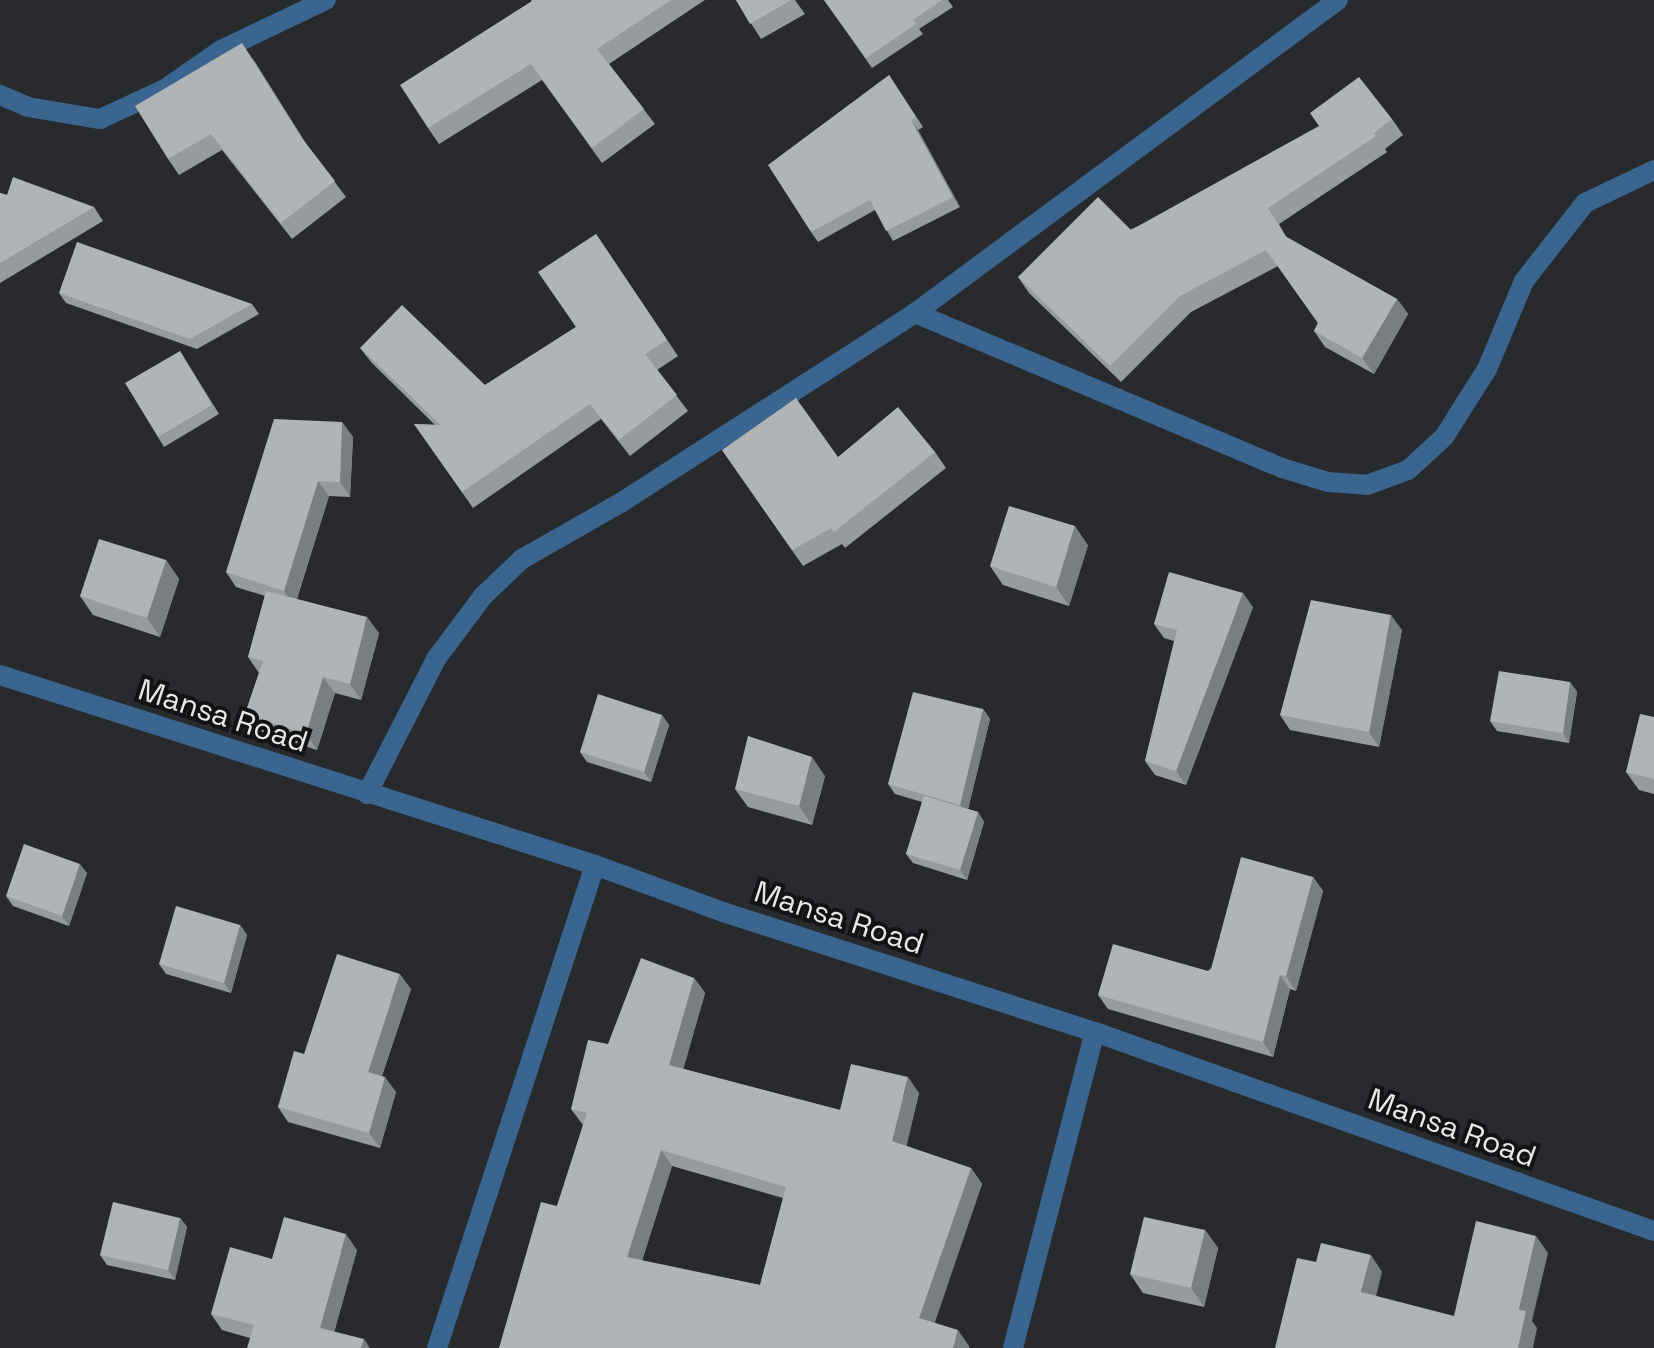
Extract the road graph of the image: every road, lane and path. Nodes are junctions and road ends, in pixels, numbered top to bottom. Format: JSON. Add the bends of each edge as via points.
{"nodes":[{"id":1,"x":326,"y":0,"type":"edge"},
{"id":2,"x":1338,"y":0,"type":"edge"},
{"id":3,"x":0,"y":95,"type":"edge"},
{"id":4,"x":1654,"y":170,"type":"edge"},
{"id":5,"x":915,"y":313,"type":"junction"},
{"id":6,"x":0,"y":675,"type":"edge"},
{"id":7,"x":367,"y":794,"type":"junction"},
{"id":8,"x":595,"y":865,"type":"junction"},
{"id":9,"x":1095,"y":1032,"type":"junction"},
{"id":10,"x":1654,"y":1231,"type":"edge"},
{"id":11,"x":437,"y":1348,"type":"edge"},
{"id":12,"x":1013,"y":1348,"type":"edge"}],
"edges":[{"from":1,"to":3,"type":"street","via":[[221,50],[165,89],[100,119],[28,107]]},
{"from":2,"to":5,"type":"street"},
{"from":4,"to":5,"type":"street","via":[[1585,203],[1524,281],[1487,369],[1444,437],[1408,470],[1367,485],[1328,482],[1282,468]]},
{"from":5,"to":7,"type":"street","via":[[622,502],[522,559],[483,596],[436,659]]},
{"from":6,"to":7,"type":"street","name":"Mansa Road"},
{"from":7,"to":8,"type":"street","name":"Mansa Road"},
{"from":8,"to":9,"type":"street","name":"Mansa Road","via":[[723,912]]},
{"from":8,"to":11,"type":"street"},
{"from":9,"to":10,"type":"street","name":"Mansa Road"},
{"from":9,"to":12,"type":"street"}]}
